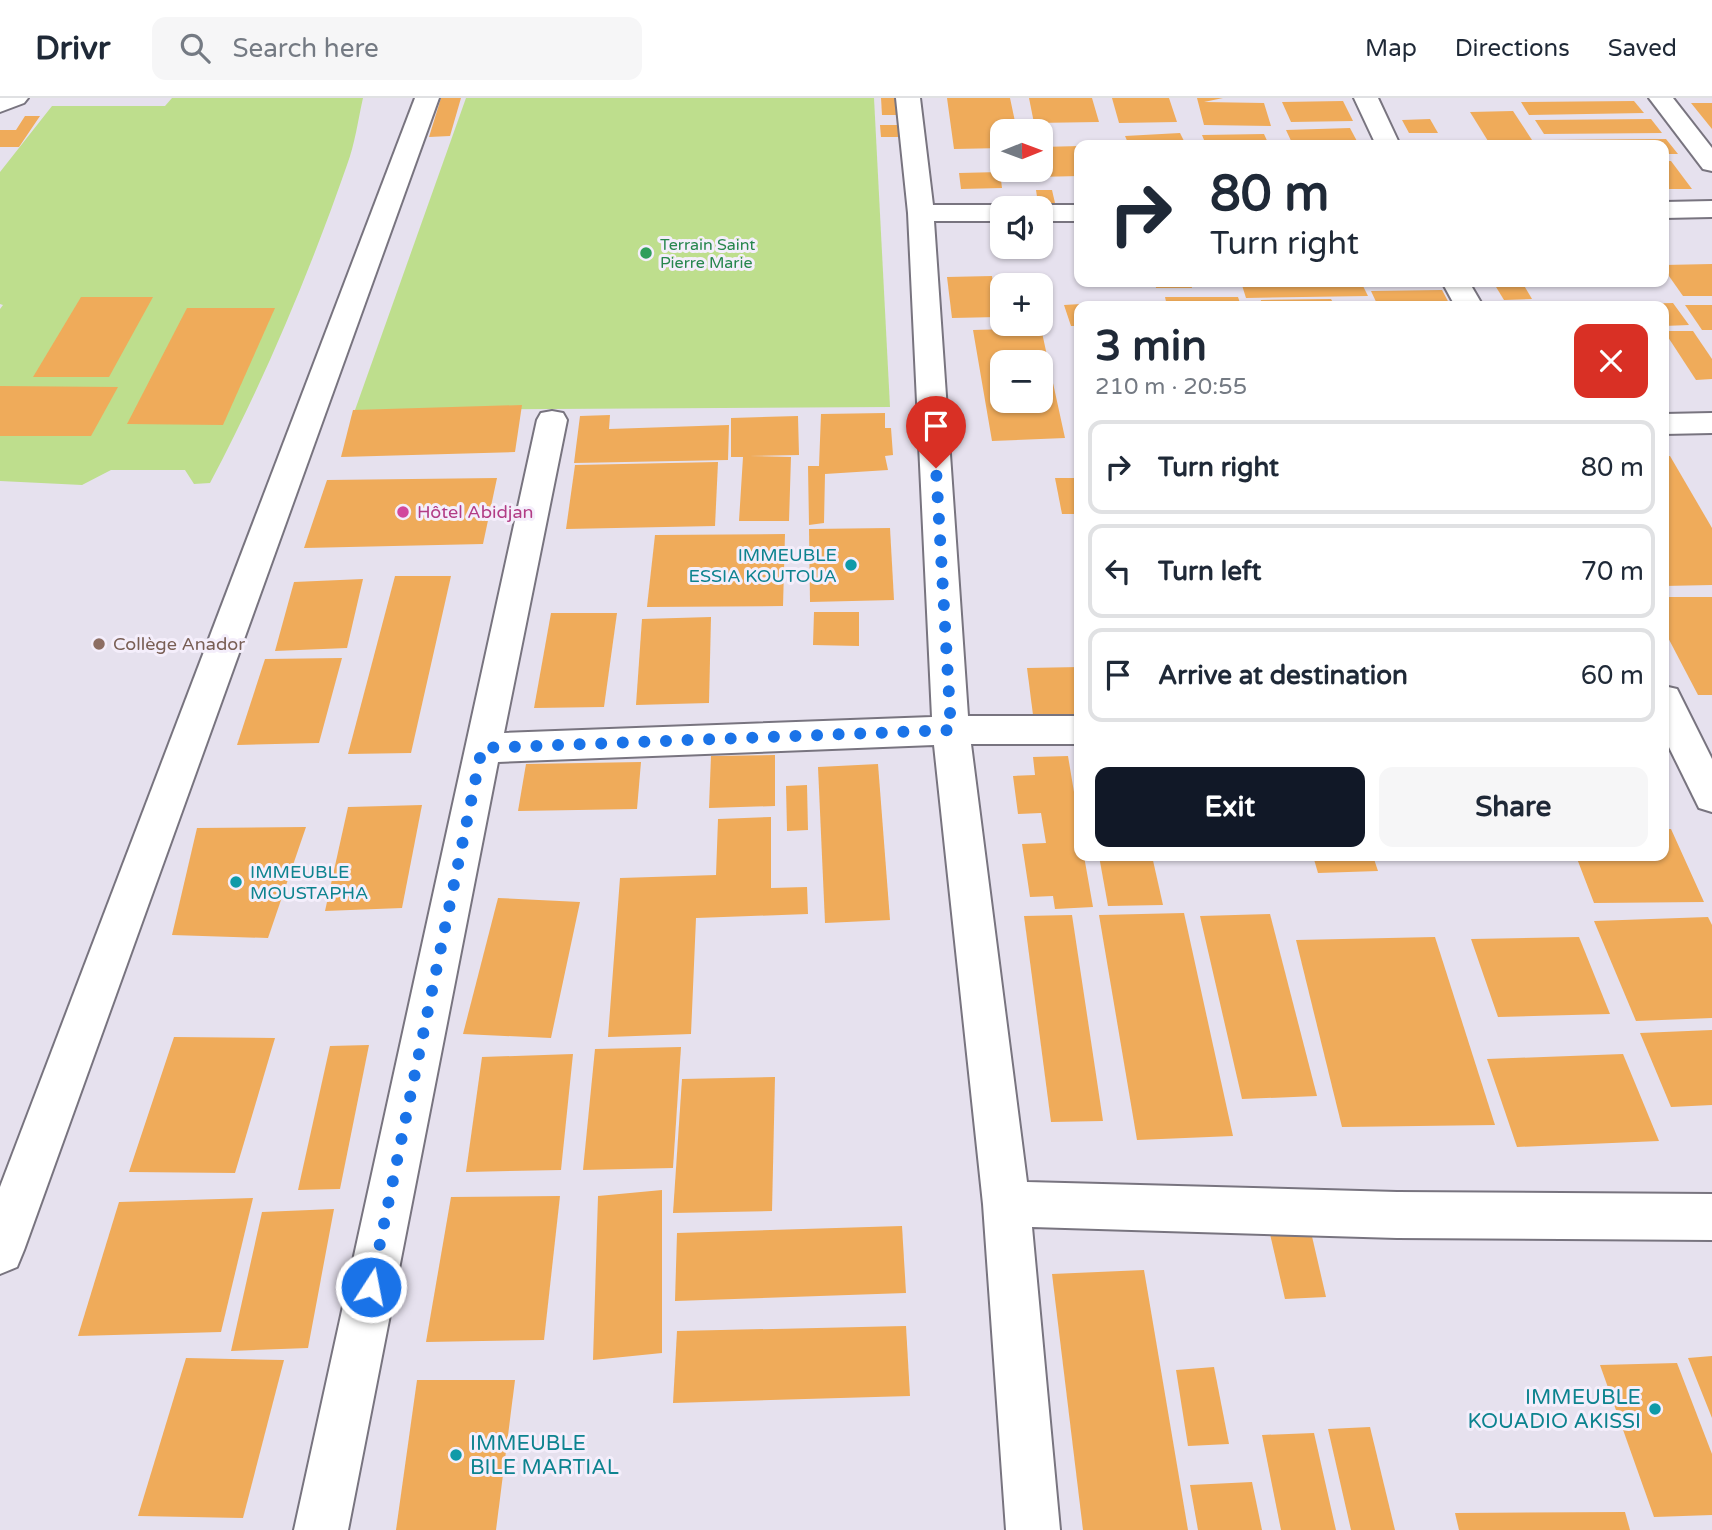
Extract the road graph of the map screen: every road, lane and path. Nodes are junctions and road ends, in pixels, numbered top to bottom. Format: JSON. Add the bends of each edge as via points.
{"nodes":[{"id":1,"x":16,"y":98,"type":"edge"},
{"id":2,"x":427,"y":98,"type":"edge"},
{"id":3,"x":908,"y":98,"type":"edge"},
{"id":4,"x":1366,"y":98,"type":"edge"},
{"id":5,"x":1661,"y":98,"type":"edge"},
{"id":6,"x":0,"y":105,"type":"edge"},
{"id":7,"x":1386,"y":140,"type":"edge"},
{"id":8,"x":1712,"y":164,"type":"edge"},
{"id":9,"x":1712,"y":209,"type":"edge"},
{"id":10,"x":1669,"y":210,"type":"edge"},
{"id":11,"x":921,"y":212,"type":"junction"},
{"id":12,"x":990,"y":213,"type":"edge"},
{"id":13,"x":1053,"y":213,"type":"edge"},
{"id":14,"x":1074,"y":213,"type":"edge"},
{"id":15,"x":552,"y":420,"type":"dead end"},
{"id":16,"x":1712,"y":423,"type":"edge"},
{"id":17,"x":1669,"y":424,"type":"edge"},
{"id":18,"x":1669,"y":707,"type":"edge"},
{"id":19,"x":951,"y":730,"type":"junction"},
{"id":20,"x":1074,"y":730,"type":"edge"},
{"id":21,"x":1686,"y":733,"type":"edge"},
{"id":22,"x":482,"y":748,"type":"junction"},
{"id":23,"x":1712,"y":797,"type":"edge"},
{"id":24,"x":1006,"y":1204,"type":"junction"},
{"id":25,"x":1712,"y":1217,"type":"edge"},
{"id":26,"x":0,"y":1250,"type":"edge"},
{"id":27,"x":321,"y":1530,"type":"edge"},
{"id":28,"x":1033,"y":1530,"type":"edge"}],
"edges":[{"from":1,"to":6,"type":"street"},
{"from":2,"to":26,"type":"street"},
{"from":3,"to":11,"type":"street"},
{"from":4,"to":7,"type":"street"},
{"from":5,"to":8,"type":"street"},
{"from":9,"to":10,"type":"street"},
{"from":11,"to":12,"type":"street"},
{"from":11,"to":19,"type":"street"},
{"from":13,"to":14,"type":"street"},
{"from":15,"to":22,"type":"street"},
{"from":16,"to":17,"type":"street"},
{"from":18,"to":21,"type":"street"},
{"from":19,"to":20,"type":"street"},
{"from":19,"to":22,"type":"street"},
{"from":19,"to":24,"type":"street"},
{"from":21,"to":23,"type":"street"},
{"from":22,"to":27,"type":"street"},
{"from":24,"to":25,"type":"street","via":[[1397,1215]]},
{"from":24,"to":28,"type":"street"}]}
